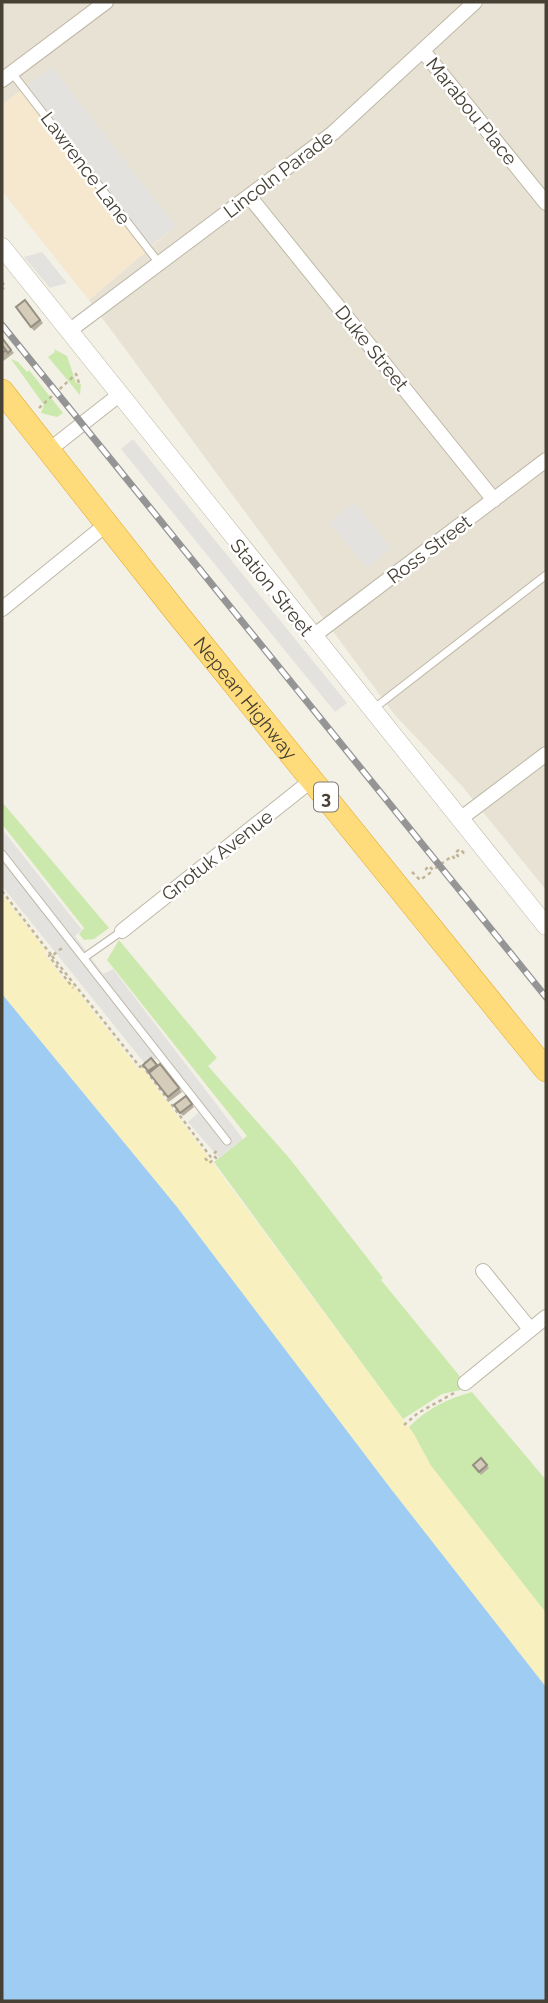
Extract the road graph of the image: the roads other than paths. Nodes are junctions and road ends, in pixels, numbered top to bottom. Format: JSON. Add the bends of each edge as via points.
{"nodes":[{"id":1,"x":106,"y":2,"type":"edge"},
{"id":2,"x":475,"y":2,"type":"edge"},
{"id":3,"x":423,"y":51,"type":"junction"},
{"id":4,"x":7,"y":76,"type":"edge"},
{"id":5,"x":249,"y":196,"type":"junction"},
{"id":6,"x":546,"y":203,"type":"edge"},
{"id":7,"x":2,"y":247,"type":"edge"},
{"id":8,"x":159,"y":264,"type":"junction"},
{"id":9,"x":69,"y":331,"type":"junction"},
{"id":10,"x":2,"y":391,"type":"edge"},
{"id":11,"x":119,"y":395,"type":"junction"},
{"id":12,"x":48,"y":450,"type":"junction"},
{"id":13,"x":546,"y":460,"type":"edge"},
{"id":14,"x":494,"y":500,"type":"junction"},
{"id":15,"x":108,"y":523,"type":"junction"},
{"id":16,"x":546,"y":575,"type":"edge"},
{"id":17,"x":2,"y":609,"type":"edge"},
{"id":18,"x":312,"y":637,"type":"junction"},
{"id":19,"x":372,"y":710,"type":"junction"},
{"id":20,"x":546,"y":754,"type":"edge"},
{"id":21,"x":312,"y":780,"type":"junction"},
{"id":22,"x":460,"y":820,"type":"junction"},
{"id":23,"x":2,"y":854,"type":"edge"},
{"id":24,"x":546,"y":926,"type":"edge"},
{"id":25,"x":122,"y":930,"type":"joint"},
{"id":26,"x":85,"y":957,"type":"junction"},
{"id":27,"x":546,"y":1070,"type":"edge"},
{"id":28,"x":227,"y":1140,"type":"road end"},
{"id":29,"x":483,"y":1271,"type":"dead end"},
{"id":30,"x":546,"y":1317,"type":"edge"},
{"id":31,"x":530,"y":1329,"type":"junction"},
{"id":32,"x":465,"y":1383,"type":"road end"}],
"edges":[{"from":1,"to":4,"type":"street"},
{"from":2,"to":3,"type":"street","name":"Lincoln Parade"},
{"from":3,"to":5,"type":"street","name":"Lincoln Parade","via":[[333,133]]},
{"from":3,"to":6,"type":"street","name":"Marabou Place"},
{"from":4,"to":8,"type":"lane","name":"Lawrence Lane"},
{"from":5,"to":8,"type":"street","name":"Lincoln Parade"},
{"from":5,"to":14,"type":"street","name":"Duke Street"},
{"from":7,"to":9,"type":"street","name":"Station Street"},
{"from":8,"to":9,"type":"street","name":"Lincoln Parade"},
{"from":9,"to":11,"type":"street","name":"Station Street"},
{"from":10,"to":12,"type":"highway","name":"Nepean Highway","number":"3"},
{"from":11,"to":12,"type":"street"},
{"from":11,"to":18,"type":"street","name":"Station Street"},
{"from":12,"to":15,"type":"highway","name":"Nepean Highway","number":"3"},
{"from":13,"to":14,"type":"street","name":"Ross Street"},
{"from":14,"to":18,"type":"street","name":"Ross Street"},
{"from":15,"to":17,"type":"street"},
{"from":15,"to":21,"type":"highway","name":"Nepean Highway","number":"3"},
{"from":16,"to":19,"type":"lane"},
{"from":18,"to":19,"type":"street","name":"Station Street"},
{"from":19,"to":22,"type":"street","name":"Station Street"},
{"from":20,"to":22,"type":"street"},
{"from":21,"to":25,"type":"street","name":"Gnotuk Avenue"},
{"from":21,"to":27,"type":"highway","name":"Nepean Highway","number":"3"},
{"from":22,"to":24,"type":"street","name":"Station Street"},
{"from":23,"to":26,"type":"lane"},
{"from":25,"to":26,"type":"lane"},
{"from":26,"to":28,"type":"lane"},
{"from":29,"to":31,"type":"street"},
{"from":30,"to":31,"type":"street"},
{"from":31,"to":32,"type":"street"}]}
